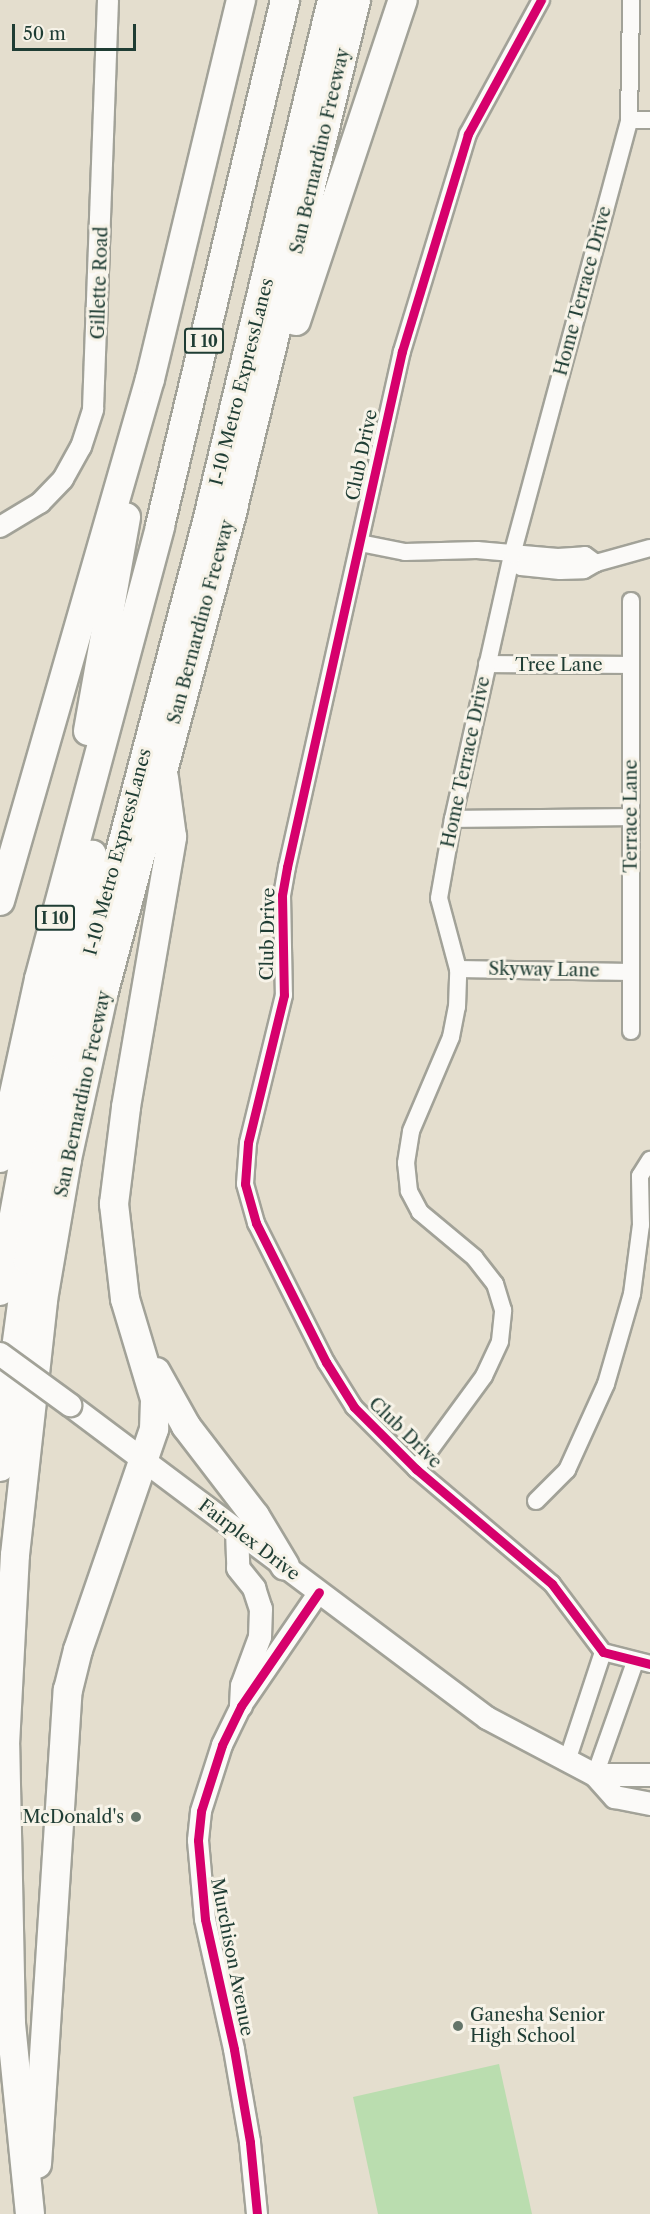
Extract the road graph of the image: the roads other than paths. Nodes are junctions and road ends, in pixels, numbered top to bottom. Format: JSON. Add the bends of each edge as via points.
{"nodes":[{"id":1,"x":108,"y":0,"type":"edge"},
{"id":2,"x":241,"y":0,"type":"edge"},
{"id":3,"x":285,"y":0,"type":"edge"},
{"id":4,"x":332,"y":0,"type":"edge"},
{"id":5,"x":356,"y":0,"type":"edge"},
{"id":6,"x":404,"y":0,"type":"edge"},
{"id":7,"x":541,"y":0,"type":"edge"},
{"id":8,"x":631,"y":0,"type":"edge"},
{"id":9,"x":629,"y":120,"type":"junction"},
{"id":10,"x":650,"y":120,"type":"edge"},
{"id":11,"x":150,"y":379,"type":"junction"},
{"id":12,"x":233,"y":508,"type":"junction"},
{"id":13,"x":0,"y":528,"type":"edge"},
{"id":14,"x":360,"y":543,"type":"junction"},
{"id":15,"x":650,"y":548,"type":"edge"},
{"id":16,"x":512,"y":555,"type":"junction"},
{"id":17,"x":631,"y":601,"type":"dead end"},
{"id":18,"x":487,"y":664,"type":"junction"},
{"id":19,"x":630,"y":665,"type":"junction"},
{"id":20,"x":119,"y":680,"type":"junction"},
{"id":21,"x":162,"y":764,"type":"junction"},
{"id":22,"x":631,"y":818,"type":"junction"},
{"id":23,"x":453,"y":819,"type":"junction"},
{"id":24,"x":0,"y":901,"type":"edge"},
{"id":25,"x":54,"y":921,"type":"junction"},
{"id":26,"x":458,"y":969,"type":"junction"},
{"id":27,"x":631,"y":972,"type":"junction"},
{"id":28,"x":631,"y":1031,"type":"dead end"},
{"id":29,"x":0,"y":1158,"type":"edge"},
{"id":30,"x":648,"y":1161,"type":"edge"},
{"id":31,"x":0,"y":1291,"type":"edge"},
{"id":32,"x":0,"y":1354,"type":"edge"},
{"id":33,"x":145,"y":1356,"type":"junction"},
{"id":34,"x":142,"y":1458,"type":"junction"},
{"id":35,"x":0,"y":1467,"type":"edge"},
{"id":36,"x":416,"y":1468,"type":"junction"},
{"id":37,"x":536,"y":1501,"type":"dead end"},
{"id":38,"x":237,"y":1530,"type":"junction"},
{"id":39,"x":285,"y":1566,"type":"junction"},
{"id":40,"x":319,"y":1592,"type":"junction"},
{"id":41,"x":603,"y":1652,"type":"junction"},
{"id":42,"x":642,"y":1663,"type":"edge"},
{"id":43,"x":241,"y":1706,"type":"junction"},
{"id":44,"x":567,"y":1761,"type":"junction"},
{"id":45,"x":595,"y":1775,"type":"junction"},
{"id":46,"x":650,"y":1775,"type":"edge"},
{"id":47,"x":650,"y":1804,"type":"edge"},
{"id":48,"x":31,"y":2214,"type":"edge"},
{"id":49,"x":257,"y":2214,"type":"edge"}],
"edges":[{"from":1,"to":13,"type":"street","name":"Gillette Road","via":[[93,409],[81,447],[63,479],[40,503]]},
{"from":2,"to":11,"type":"highway"},
{"from":3,"to":20,"type":"highway","number":"I 10","via":[[160,526]]},
{"from":4,"to":35,"type":"highway","name":"I-10 Metro ExpressLanes","via":[[207,522],[106,893],[67,1054],[26,1272]]},
{"from":5,"to":12,"type":"highway","name":"San Bernardino Freeway"},
{"from":6,"to":12,"type":"highway"},
{"from":7,"to":14,"type":"street","name":"Club Drive","via":[[483,104],[458,162],[402,351]]},
{"from":8,"to":9,"type":"street","name":"Home Terrace Drive"},
{"from":9,"to":10,"type":"street"},
{"from":9,"to":16,"type":"street","name":"Home Terrace Drive"},
{"from":11,"to":24,"type":"highway"},
{"from":11,"to":25,"type":"highway"},
{"from":12,"to":21,"type":"highway","name":"San Bernardino Freeway"},
{"from":14,"to":16,"type":"street","via":[[405,552],[477,550]]},
{"from":14,"to":36,"type":"street","name":"Club Drive","via":[[282,895],[284,995],[248,1143],[245,1184],[256,1223],[326,1362],[354,1407]]},
{"from":15,"to":16,"type":"street","via":[[596,563],[585,555],[521,567]]},
{"from":16,"to":18,"type":"street","name":"Home Terrace Drive"},
{"from":17,"to":19,"type":"street","name":"Terrace Lane"},
{"from":18,"to":19,"type":"street","name":"Tree Lane"},
{"from":18,"to":23,"type":"street","name":"Home Terrace Drive"},
{"from":19,"to":22,"type":"street","name":"Terrace Lane"},
{"from":20,"to":25,"type":"highway","number":"I 10"},
{"from":20,"to":31,"type":"highway","name":"I-10 Metro ExpressLanes","via":[[125,730],[46,1040]]},
{"from":21,"to":33,"type":"highway","via":[[172,837],[128,1095],[114,1204],[125,1299]]},
{"from":21,"to":48,"type":"highway","name":"San Bernardino Freeway","via":[[67,1159],[43,1300],[22,1469],[9,1644],[4,1856],[11,2023]]},
{"from":22,"to":23,"type":"street"},
{"from":22,"to":27,"type":"street","name":"Terrace Lane"},
{"from":23,"to":26,"type":"street","name":"Home Terrace Drive","via":[[439,898]]},
{"from":25,"to":29,"type":"highway","number":"I 10"},
{"from":26,"to":27,"type":"street","name":"Skyway Lane"},
{"from":26,"to":36,"type":"street","name":"Home Terrace Drive","via":[[451,1037],[411,1131],[406,1163],[409,1191],[420,1212],[475,1258],[495,1284],[503,1310],[500,1341],[484,1376]]},
{"from":27,"to":28,"type":"street","name":"Terrace Lane"},
{"from":30,"to":37,"type":"street","via":[[640,1176],[641,1225],[632,1294],[606,1384],[567,1470]]},
{"from":32,"to":34,"type":"main road","name":"Fairplex Drive","bridge":true},
{"from":33,"to":34,"type":"highway","via":[[156,1399],[154,1429]]},
{"from":33,"to":39,"type":"highway","via":[[186,1426],[255,1516]]},
{"from":34,"to":38,"type":"main road","name":"Fairplex Drive"},
{"from":34,"to":48,"type":"highway","via":[[68,1690],[42,2115]]},
{"from":36,"to":41,"type":"street","name":"Club Drive","via":[[552,1584]]},
{"from":38,"to":39,"type":"main road","name":"Fairplex Drive"},
{"from":38,"to":43,"type":"main road","via":[[238,1568],[254,1588],[261,1609],[260,1637],[242,1686]]},
{"from":39,"to":40,"type":"main road","name":"Fairplex Drive"},
{"from":40,"to":43,"type":"street","name":"Murchison Avenue"},
{"from":40,"to":44,"type":"main road","name":"Fairplex Drive","via":[[487,1718]]},
{"from":41,"to":42,"type":"street"},
{"from":41,"to":44,"type":"street"},
{"from":42,"to":45,"type":"street"},
{"from":43,"to":49,"type":"street","name":"Murchison Avenue","via":[[222,1745],[201,1811],[198,1874],[248,2131]]},
{"from":44,"to":45,"type":"main road","name":"Fairplex Drive"},
{"from":45,"to":46,"type":"main road","name":"Fairplex Drive"},
{"from":45,"to":47,"type":"main road","name":"Fairplex Drive","via":[[615,1797]]}]}
